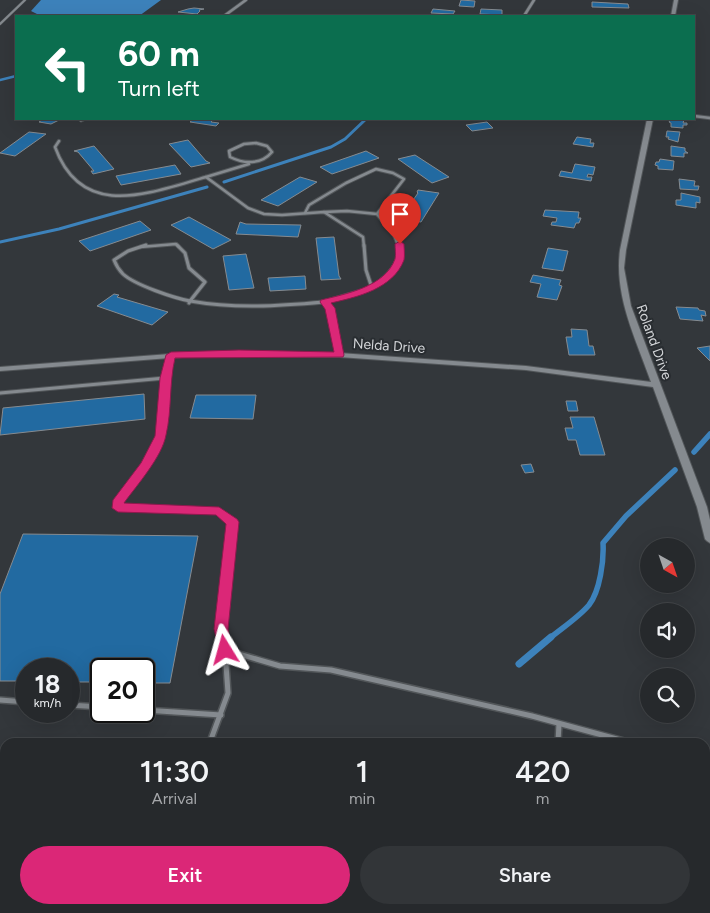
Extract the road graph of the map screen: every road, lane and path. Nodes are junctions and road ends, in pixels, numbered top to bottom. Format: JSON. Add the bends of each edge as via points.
{"nodes":[{"id":1,"x":25,"y":0,"type":"edge"},
{"id":2,"x":246,"y":0,"type":"edge"},
{"id":3,"x":534,"y":0,"type":"edge"},
{"id":4,"x":676,"y":0,"type":"edge"},
{"id":5,"x":225,"y":15,"type":"edge"},
{"id":6,"x":525,"y":15,"type":"edge"},
{"id":7,"x":673,"y":15,"type":"edge"},
{"id":8,"x":0,"y":24,"type":"edge"},
{"id":9,"x":695,"y":116,"type":"edge"},
{"id":10,"x":710,"y":118,"type":"edge"},
{"id":11,"x":650,"y":120,"type":"edge"},
{"id":12,"x":59,"y":141,"type":"dead end"},
{"id":13,"x":255,"y":162,"type":"junction"},
{"id":14,"x":206,"y":178,"type":"junction"},
{"id":15,"x":324,"y":212,"type":"junction"},
{"id":16,"x":305,"y":213,"type":"junction"},
{"id":17,"x":376,"y":214,"type":"junction"},
{"id":18,"x":372,"y":288,"type":"junction"},
{"id":19,"x":324,"y":302,"type":"junction"},
{"id":20,"x":189,"y":303,"type":"junction"},
{"id":21,"x":171,"y":355,"type":"junction"},
{"id":22,"x":339,"y":355,"type":"junction"},
{"id":23,"x":0,"y":369,"type":"edge"},
{"id":24,"x":165,"y":378,"type":"junction"},
{"id":25,"x":656,"y":385,"type":"junction"},
{"id":26,"x":0,"y":393,"type":"edge"},
{"id":27,"x":710,"y":539,"type":"edge"},
{"id":28,"x":225,"y":650,"type":"junction"},
{"id":29,"x":0,"y":700,"type":"edge"},
{"id":30,"x":15,"y":701,"type":"edge"},
{"id":31,"x":155,"y":711,"type":"edge"},
{"id":32,"x":222,"y":715,"type":"junction"},
{"id":33,"x":559,"y":724,"type":"junction"},
{"id":34,"x":212,"y":738,"type":"edge"},
{"id":35,"x":558,"y":738,"type":"edge"},
{"id":36,"x":613,"y":738,"type":"edge"}],
"edges":[{"from":1,"to":8,"type":"lane"},
{"from":2,"to":5,"type":"street"},
{"from":3,"to":6,"type":"street"},
{"from":4,"to":7,"type":"street"},
{"from":9,"to":10,"type":"lane"},
{"from":11,"to":25,"type":"street","name":"Roland Drive","via":[[621,268],[627,306]]},
{"from":12,"to":14,"type":"lane","via":[[55,147],[57,156],[68,174],[100,195],[127,195]]},
{"from":13,"to":13,"type":"lane","via":[[267,158],[271,149],[251,143],[229,151],[234,160]]},
{"from":13,"to":14,"type":"lane"},
{"from":14,"to":16,"type":"lane","via":[[248,208],[264,214]]},
{"from":15,"to":16,"type":"lane"},
{"from":15,"to":17,"type":"lane"},
{"from":15,"to":18,"type":"lane","via":[[363,237],[366,270]]},
{"from":16,"to":17,"type":"lane","via":[[309,205],[376,169],[404,179]]},
{"from":17,"to":18,"type":"lane","via":[[392,229],[400,244],[400,259],[393,270]]},
{"from":18,"to":19,"type":"lane"},
{"from":19,"to":20,"type":"lane","via":[[270,306]]},
{"from":19,"to":22,"type":"lane","via":[[330,308]]},
{"from":20,"to":20,"type":"lane","via":[[122,273],[114,260],[126,251],[149,244],[176,244],[185,253],[189,268],[205,282]]},
{"from":21,"to":22,"type":"street","name":"Nelda Drive"},
{"from":21,"to":23,"type":"street","name":"Nelda Drive"},
{"from":21,"to":24,"type":"lane"},
{"from":22,"to":25,"type":"street","name":"Nelda Drive","via":[[526,368]]},
{"from":24,"to":26,"type":"lane"},
{"from":24,"to":28,"type":"lane","via":[[161,436],[146,465],[117,503],[118,508],[219,511],[232,522],[221,629]]},
{"from":25,"to":27,"type":"street","name":"Roland Drive","via":[[702,507]]},
{"from":28,"to":32,"type":"lane","via":[[228,692]]},
{"from":28,"to":33,"type":"lane","via":[[280,666],[331,670]]},
{"from":29,"to":30,"type":"lane"},
{"from":31,"to":32,"type":"lane"},
{"from":32,"to":34,"type":"lane"},
{"from":33,"to":35,"type":"lane"},
{"from":33,"to":36,"type":"lane"}]}
